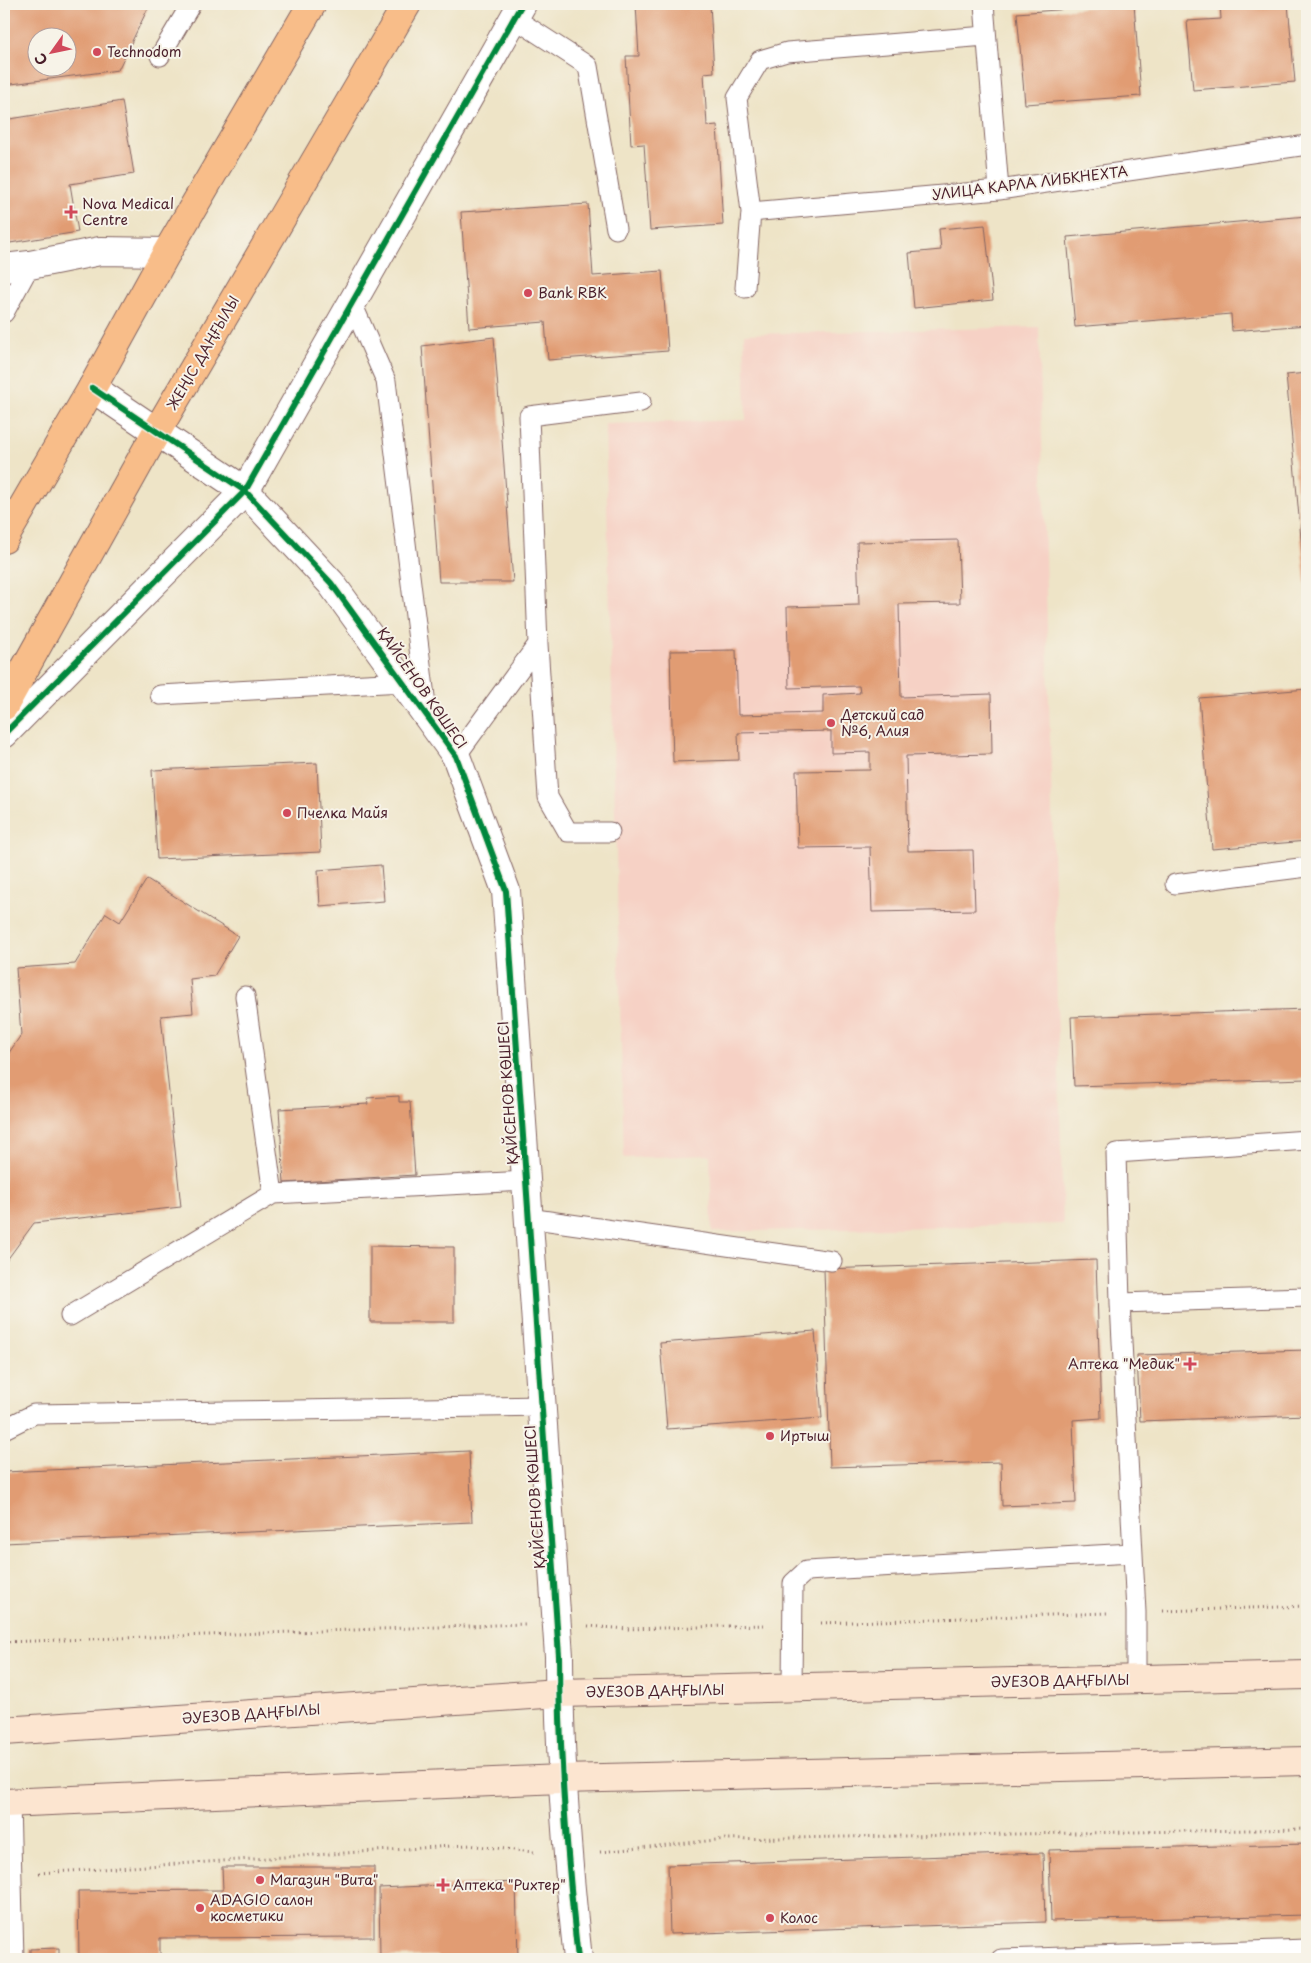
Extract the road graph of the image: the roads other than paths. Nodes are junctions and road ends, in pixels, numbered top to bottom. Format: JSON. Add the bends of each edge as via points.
{"nodes":[{"id":1,"x":191,"y":4,"type":"edge"},
{"id":2,"x":312,"y":4,"type":"edge"},
{"id":3,"x":407,"y":4,"type":"edge"},
{"id":4,"x":984,"y":4,"type":"edge"},
{"id":5,"x":518,"y":11,"type":"edge"},
{"id":6,"x":986,"y":36,"type":"junction"},
{"id":7,"x":160,"y":56,"type":"dead end"},
{"id":8,"x":1307,"y":145,"type":"edge"},
{"id":9,"x":999,"y":190,"type":"junction"},
{"id":10,"x":751,"y":212,"type":"junction"},
{"id":11,"x":616,"y":229,"type":"dead end"},
{"id":12,"x":167,"y":252,"type":"junction"},
{"id":13,"x":17,"y":266,"type":"edge"},
{"id":14,"x":745,"y":288,"type":"dead end"},
{"id":15,"x":352,"y":303,"type":"junction"},
{"id":16,"x":4,"y":313,"type":"edge"},
{"id":17,"x":92,"y":388,"type":"junction"},
{"id":18,"x":641,"y":402,"type":"dead end"},
{"id":19,"x":157,"y":431,"type":"junction"},
{"id":20,"x":245,"y":491,"type":"junction"},
{"id":21,"x":4,"y":539,"type":"edge"},
{"id":22,"x":538,"y":644,"type":"junction"},
{"id":23,"x":403,"y":682,"type":"junction"},
{"id":24,"x":160,"y":696,"type":"dead end"},
{"id":25,"x":4,"y":706,"type":"edge"},
{"id":26,"x":428,"y":717,"type":"junction"},
{"id":27,"x":4,"y":734,"type":"edge"},
{"id":28,"x":456,"y":756,"type":"junction"},
{"id":29,"x":610,"y":832,"type":"dead end"},
{"id":30,"x":1307,"y":867,"type":"edge"},
{"id":31,"x":1175,"y":884,"type":"dead end"},
{"id":32,"x":245,"y":996,"type":"dead end"},
{"id":33,"x":1307,"y":1140,"type":"edge"},
{"id":34,"x":526,"y":1181,"type":"junction"},
{"id":35,"x":273,"y":1194,"type":"junction"},
{"id":36,"x":528,"y":1218,"type":"junction"},
{"id":37,"x":832,"y":1261,"type":"dead end"},
{"id":38,"x":1307,"y":1297,"type":"edge"},
{"id":39,"x":1120,"y":1303,"type":"junction"},
{"id":40,"x":70,"y":1316,"type":"dead end"},
{"id":41,"x":542,"y":1406,"type":"junction"},
{"id":42,"x":4,"y":1429,"type":"edge"},
{"id":43,"x":1132,"y":1553,"type":"junction"},
{"id":44,"x":1307,"y":1675,"type":"edge"},
{"id":45,"x":1136,"y":1680,"type":"junction"},
{"id":46,"x":792,"y":1688,"type":"junction"},
{"id":47,"x":559,"y":1693,"type":"junction"},
{"id":48,"x":4,"y":1731,"type":"edge"},
{"id":49,"x":1307,"y":1761,"type":"edge"},
{"id":50,"x":561,"y":1779,"type":"junction"},
{"id":51,"x":7,"y":1803,"type":"edge"},
{"id":52,"x":1307,"y":1949,"type":"edge"},
{"id":53,"x":1093,"y":1957,"type":"edge"},
{"id":54,"x":14,"y":1959,"type":"edge"},
{"id":55,"x":578,"y":1959,"type":"edge"},
{"id":56,"x":1001,"y":1959,"type":"edge"}],
"edges":[{"from":1,"to":7,"type":"lane"},
{"from":2,"to":12,"type":"main road"},
{"from":3,"to":19,"type":"main road","name":"ЖЕҢІС ДАҢҒЫЛЫ"},
{"from":4,"to":6,"type":"lane"},
{"from":5,"to":11,"type":"lane","via":[[588,66]]},
{"from":5,"to":15,"type":"street"},
{"from":6,"to":9,"type":"lane"},
{"from":6,"to":10,"type":"lane","via":[[787,52],[760,60],[736,98]]},
{"from":8,"to":9,"type":"lane","name":"УЛИЦА КАРЛА ЛИБКНЕХТА"},
{"from":9,"to":10,"type":"lane","name":"УЛИЦА КАРЛА ЛИБКНЕХТА"},
{"from":10,"to":14,"type":"lane"},
{"from":12,"to":13,"type":"street","via":[[100,251]]},
{"from":12,"to":17,"type":"main road"},
{"from":13,"to":16,"type":"lane"},
{"from":15,"to":20,"type":"street"},
{"from":15,"to":26,"type":"lane","via":[[386,381]]},
{"from":17,"to":19,"type":"street","name":"ҚАЙСЕНОВ КӨШЕСІ"},
{"from":17,"to":21,"type":"main road"},
{"from":18,"to":22,"type":"lane","via":[[530,416]]},
{"from":19,"to":20,"type":"street","name":"ҚАЙСЕНОВ КӨШЕСІ"},
{"from":19,"to":25,"type":"main road","name":"ЖЕҢІС ДАҢҒЫЛЫ"},
{"from":20,"to":23,"type":"street","name":"ҚАЙСЕНОВ КӨШЕСІ","via":[[331,583]]},
{"from":20,"to":27,"type":"street"},
{"from":22,"to":28,"type":"lane"},
{"from":22,"to":29,"type":"lane","via":[[548,797],[568,832]]},
{"from":23,"to":24,"type":"lane"},
{"from":23,"to":26,"type":"street","name":"ҚАЙСЕНОВ КӨШЕСІ"},
{"from":26,"to":28,"type":"street","name":"ҚАЙСЕНОВ КӨШЕСІ"},
{"from":28,"to":34,"type":"street","name":"ҚАЙСЕНОВ КӨШЕСІ","via":[[506,892]]},
{"from":30,"to":31,"type":"lane"},
{"from":32,"to":35,"type":"lane"},
{"from":33,"to":39,"type":"lane","via":[[1116,1152]]},
{"from":34,"to":35,"type":"lane"},
{"from":34,"to":36,"type":"street","name":"ҚАЙСЕНОВ КӨШЕСІ"},
{"from":35,"to":40,"type":"lane"},
{"from":36,"to":37,"type":"lane"},
{"from":36,"to":41,"type":"street","name":"ҚАЙСЕНОВ КӨШЕСІ"},
{"from":38,"to":39,"type":"lane"},
{"from":39,"to":43,"type":"lane"},
{"from":41,"to":42,"type":"lane","via":[[34,1414]]},
{"from":41,"to":47,"type":"street","name":"ҚАЙСЕНОВ КӨШЕСІ"},
{"from":43,"to":45,"type":"lane"},
{"from":43,"to":46,"type":"lane","via":[[806,1571],[793,1583]]},
{"from":44,"to":45,"type":"main road","name":"ӘУЕЗОВ ДАҢҒЫЛЫ"},
{"from":45,"to":46,"type":"main road","name":"ӘУЕЗОВ ДАҢҒЫЛЫ"},
{"from":46,"to":47,"type":"main road","name":"ӘУЕЗОВ ДАҢҒЫЛЫ"},
{"from":47,"to":48,"type":"main road","name":"ӘУЕЗОВ ДАҢҒЫЛЫ"},
{"from":47,"to":50,"type":"street","name":"ҚАЙСЕНОВ КӨШЕСІ"},
{"from":49,"to":50,"type":"main road"},
{"from":50,"to":51,"type":"main road"},
{"from":50,"to":55,"type":"street","name":"ҚАЙСЕНОВ КӨШЕСІ"},
{"from":51,"to":54,"type":"lane"},
{"from":52,"to":53,"type":"lane"},
{"from":53,"to":56,"type":"lane"}]}
